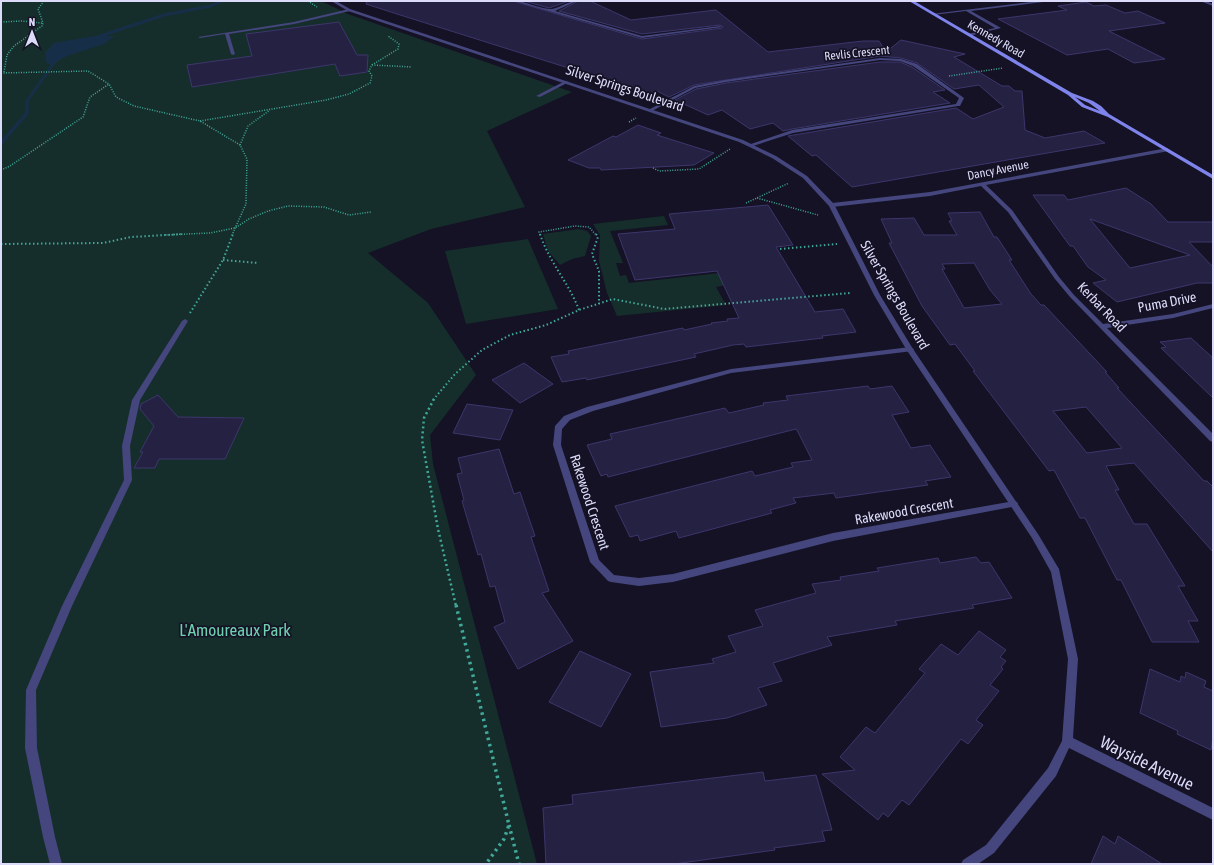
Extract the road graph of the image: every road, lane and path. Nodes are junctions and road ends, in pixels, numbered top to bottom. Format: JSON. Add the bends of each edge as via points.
{"nodes":[{"id":1,"x":44,"y":1,"type":"edge"},
{"id":2,"x":308,"y":1,"type":"edge"},
{"id":3,"x":333,"y":1,"type":"edge"},
{"id":4,"x":516,"y":1,"type":"edge"},
{"id":5,"x":575,"y":1,"type":"edge"},
{"id":6,"x":911,"y":1,"type":"edge"},
{"id":7,"x":1050,"y":1,"type":"edge"},
{"id":8,"x":1202,"y":1,"type":"edge"},
{"id":9,"x":1213,"y":5,"type":"edge"},
{"id":10,"x":349,"y":10,"type":"junction"},
{"id":11,"x":967,"y":10,"type":"junction"},
{"id":12,"x":551,"y":11,"type":"junction"},
{"id":13,"x":933,"y":14,"type":"junction"},
{"id":14,"x":333,"y":15,"type":"junction"},
{"id":15,"x":1,"y":22,"type":"edge"},
{"id":16,"x":43,"y":23,"type":"junction"},
{"id":17,"x":720,"y":27,"type":"dead end"},
{"id":18,"x":227,"y":33,"type":"junction"},
{"id":19,"x":969,"y":34,"type":"junction"},
{"id":20,"x":387,"y":36,"type":"dead end"},
{"id":21,"x":200,"y":37,"type":"dead end"},
{"id":22,"x":233,"y":54,"type":"dead end"},
{"id":23,"x":372,"y":65,"type":"junction"},
{"id":24,"x":1022,"y":66,"type":"junction"},
{"id":25,"x":412,"y":67,"type":"dead end"},
{"id":26,"x":4,"y":72,"type":"junction"},
{"id":27,"x":1,"y":74,"type":"edge"},
{"id":28,"x":934,"y":78,"type":"junction"},
{"id":29,"x":567,"y":82,"type":"junction"},
{"id":30,"x":109,"y":84,"type":"junction"},
{"id":31,"x":1070,"y":94,"type":"junction"},
{"id":32,"x":538,"y":96,"type":"dead end"},
{"id":33,"x":270,"y":110,"type":"junction"},
{"id":34,"x":650,"y":110,"type":"junction"},
{"id":35,"x":1108,"y":116,"type":"junction"},
{"id":36,"x":200,"y":122,"type":"junction"},
{"id":37,"x":240,"y":145,"type":"junction"},
{"id":38,"x":751,"y":145,"type":"junction"},
{"id":39,"x":733,"y":147,"type":"dead end"},
{"id":40,"x":1167,"y":150,"type":"junction"},
{"id":41,"x":653,"y":168,"type":"dead end"},
{"id":42,"x":1,"y":170,"type":"edge"},
{"id":43,"x":1213,"y":177,"type":"edge"},
{"id":44,"x":789,"y":183,"type":"dead end"},
{"id":45,"x":983,"y":184,"type":"junction"},
{"id":46,"x":758,"y":198,"type":"junction"},
{"id":47,"x":746,"y":203,"type":"dead end"},
{"id":48,"x":832,"y":205,"type":"junction"},
{"id":49,"x":371,"y":212,"type":"dead end"},
{"id":50,"x":818,"y":215,"type":"dead end"},
{"id":51,"x":235,"y":228,"type":"junction"},
{"id":52,"x":1,"y":244,"type":"edge"},
{"id":53,"x":850,"y":244,"type":"junction"},
{"id":54,"x":780,"y":249,"type":"dead end"},
{"id":55,"x":223,"y":260,"type":"junction"},
{"id":56,"x":258,"y":263,"type":"dead end"},
{"id":57,"x":850,"y":293,"type":"dead end"},
{"id":58,"x":598,"y":304,"type":"junction"},
{"id":59,"x":1213,"y":306,"type":"edge"},
{"id":60,"x":579,"y":310,"type":"junction"},
{"id":61,"x":185,"y":321,"type":"joint"},
{"id":62,"x":1103,"y":326,"type":"junction"},
{"id":63,"x":910,"y":349,"type":"junction"},
{"id":64,"x":1213,"y":439,"type":"edge"},
{"id":65,"x":1014,"y":504,"type":"junction"},
{"id":66,"x":1067,"y":742,"type":"junction"},
{"id":67,"x":1213,"y":814,"type":"edge"},
{"id":68,"x":509,"y":825,"type":"junction"},
{"id":69,"x":56,"y":864,"type":"edge"},
{"id":70,"x":486,"y":864,"type":"edge"},
{"id":71,"x":519,"y":864,"type":"edge"},
{"id":72,"x":967,"y":864,"type":"edge"}],
"edges":[{"from":1,"to":16,"type":"path","via":[[38,7]]},
{"from":2,"to":14,"type":"path"},
{"from":3,"to":10,"type":"street","name":"Silver Springs Boulevard"},
{"from":4,"to":12,"type":"street"},
{"from":5,"to":12,"type":"street"},
{"from":6,"to":13,"type":"main road","name":"Kennedy Road"},
{"from":7,"to":11,"type":"street"},
{"from":8,"to":9,"type":"street"},
{"from":10,"to":14,"type":"street"},
{"from":10,"to":29,"type":"street","name":"Silver Springs Boulevard"},
{"from":11,"to":13,"type":"street"},
{"from":11,"to":19,"type":"street","via":[[998,28]]},
{"from":12,"to":17,"type":"street","via":[[642,37]]},
{"from":13,"to":19,"type":"main road","name":"Kennedy Road"},
{"from":14,"to":18,"type":"street"},
{"from":15,"to":16,"type":"path","via":[[21,20]]},
{"from":16,"to":26,"type":"path","via":[[14,46],[7,55]]},
{"from":18,"to":21,"type":"street"},
{"from":18,"to":22,"type":"street"},
{"from":19,"to":24,"type":"main road","name":"Kennedy Road"},
{"from":20,"to":23,"type":"path","via":[[399,44],[398,49]]},
{"from":23,"to":25,"type":"path"},
{"from":23,"to":33,"type":"path","via":[[369,71],[372,76],[370,82],[349,94]]},
{"from":24,"to":28,"type":"path"},
{"from":24,"to":31,"type":"main road","name":"Kennedy Road"},
{"from":26,"to":27,"type":"path"},
{"from":26,"to":30,"type":"path","via":[[88,71]]},
{"from":28,"to":34,"type":"street","name":"Revlis Crescent","via":[[908,61],[880,59],[694,87]]},
{"from":28,"to":38,"type":"street","name":"Revlis Crescent","via":[[962,98],[958,106],[792,132]]},
{"from":29,"to":32,"type":"street"},
{"from":29,"to":34,"type":"street","name":"Silver Springs Boulevard"},
{"from":30,"to":36,"type":"path","via":[[116,97],[134,106]]},
{"from":30,"to":42,"type":"path","via":[[90,97],[83,117]]},
{"from":31,"to":35,"type":"main road","name":"Kennedy Road","via":[[1076,102]]},
{"from":31,"to":35,"type":"main road","name":"Kennedy Road","via":[[1090,100],[1100,106]]},
{"from":33,"to":36,"type":"path"},
{"from":33,"to":37,"type":"path","via":[[248,126]]},
{"from":34,"to":38,"type":"street","name":"Silver Springs Boulevard"},
{"from":35,"to":40,"type":"main road","name":"Kennedy Road"},
{"from":36,"to":37,"type":"path"},
{"from":37,"to":51,"type":"path","via":[[247,159],[246,204]]},
{"from":38,"to":48,"type":"street","name":"Silver Springs Boulevard","via":[[805,177]]},
{"from":39,"to":41,"type":"path","via":[[699,169],[659,171]]},
{"from":40,"to":43,"type":"main road","name":"Kennedy Road"},
{"from":40,"to":45,"type":"street","name":"Dancy Avenue"},
{"from":44,"to":46,"type":"path"},
{"from":45,"to":48,"type":"street","name":"Dancy Avenue","via":[[896,199]]},
{"from":45,"to":62,"type":"street","name":"Kerbar Road","via":[[1010,211],[1067,290]]},
{"from":46,"to":47,"type":"path"},
{"from":46,"to":50,"type":"path"},
{"from":48,"to":53,"type":"street","name":"Silver Springs Boulevard"},
{"from":49,"to":51,"type":"path","via":[[350,215],[324,207],[288,206],[256,216]]},
{"from":51,"to":52,"type":"path","via":[[210,233],[131,237],[103,243]]},
{"from":51,"to":55,"type":"path"},
{"from":53,"to":54,"type":"path"},
{"from":53,"to":63,"type":"street","name":"Silver Springs Boulevard","via":[[876,296]]},
{"from":55,"to":56,"type":"path"},
{"from":55,"to":61,"type":"path"},
{"from":57,"to":58,"type":"path","via":[[664,309],[613,299]]},
{"from":58,"to":60,"type":"path"},
{"from":58,"to":60,"type":"path","via":[[599,271],[592,254],[598,237],[590,227],[575,226],[539,232],[545,251]]},
{"from":59,"to":62,"type":"street","name":"Puma Drive","via":[[1173,316]]},
{"from":60,"to":68,"type":"path","via":[[546,325],[510,336],[482,350],[435,396],[424,418],[422,440],[438,529]]},
{"from":61,"to":69,"type":"street","via":[[136,400],[126,446],[128,480],[67,606],[31,690],[31,748]]},
{"from":62,"to":64,"type":"street","name":"Kerbar Road"},
{"from":63,"to":65,"type":"street","name":"Silver Springs Boulevard"},
{"from":63,"to":65,"type":"street","name":"Rakewood Crescent","via":[[731,371],[590,409],[566,418],[558,428],[557,444],[595,562],[611,578],[639,582],[673,578],[833,537]]},
{"from":65,"to":66,"type":"street","name":"Silver Springs Boulevard","via":[[1056,572],[1073,659]]},
{"from":66,"to":67,"type":"street","name":"Wayside Avenue"},
{"from":66,"to":72,"type":"street","name":"Silver Springs Boulevard","via":[[1052,772],[990,849]]},
{"from":68,"to":70,"type":"path","via":[[504,839]]},
{"from":68,"to":71,"type":"path"}]}
